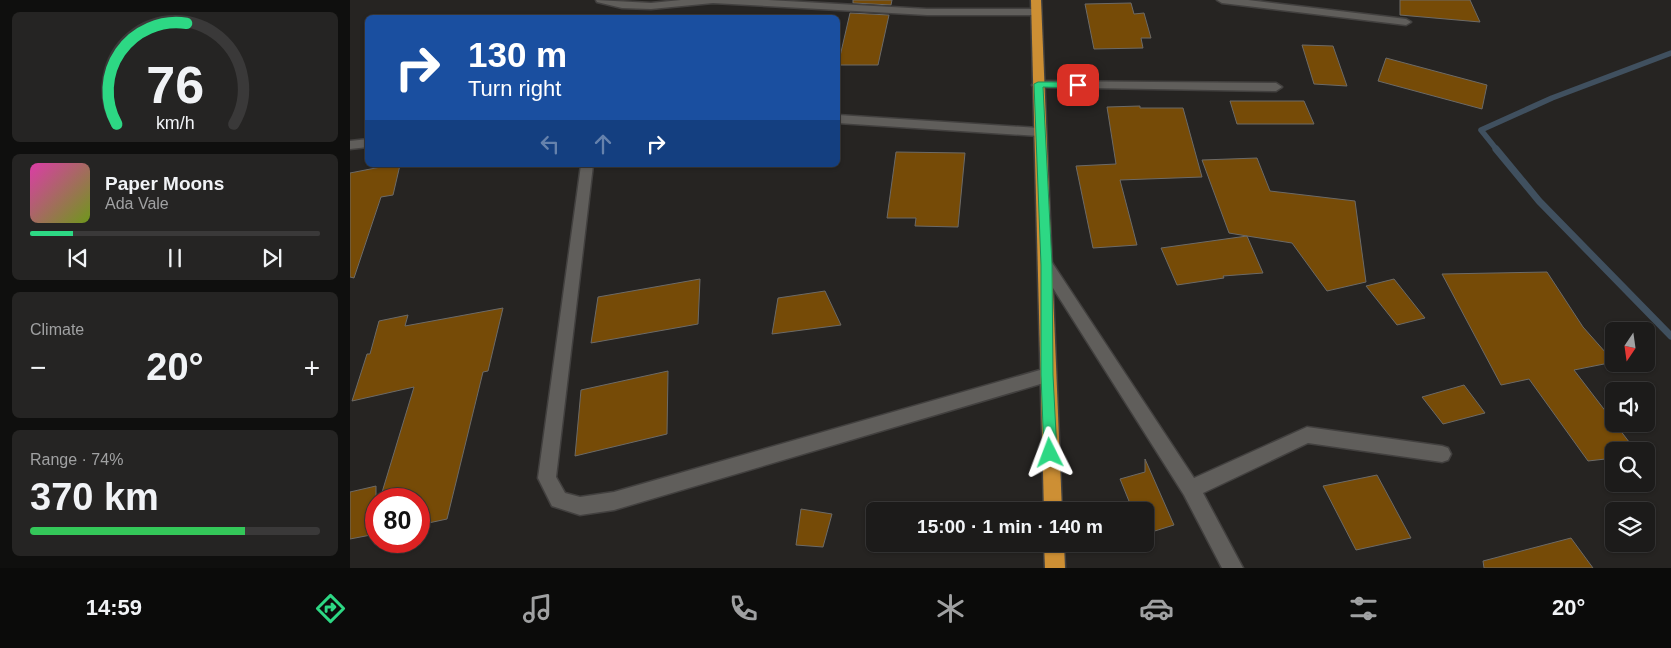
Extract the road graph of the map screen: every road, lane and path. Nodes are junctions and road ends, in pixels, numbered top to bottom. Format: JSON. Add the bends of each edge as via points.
{"nodes":[{"id":1,"x":601,"y":0,"type":"edge"},
{"id":2,"x":1222,"y":0,"type":"edge"},
{"id":3,"x":1036,"y":6,"type":"edge"},
{"id":4,"x":1406,"y":22,"type":"dead end"},
{"id":5,"x":1038,"y":84,"type":"junction"},
{"id":6,"x":1276,"y":86,"type":"dead end"},
{"id":7,"x":840,"y":119,"type":"edge"},
{"id":8,"x":1039,"y":132,"type":"junction"},
{"id":9,"x":365,"y":144,"type":"edge"},
{"id":10,"x":350,"y":146,"type":"edge"},
{"id":11,"x":587,"y":167,"type":"edge"},
{"id":12,"x":1046,"y":265,"type":"junction"},
{"id":13,"x":1047,"y":375,"type":"junction"},
{"id":14,"x":1442,"y":454,"type":"dead end"},
{"id":15,"x":1191,"y":489,"type":"junction"},
{"id":16,"x":1053,"y":502,"type":"edge"},
{"id":17,"x":1054,"y":552,"type":"edge"},
{"id":18,"x":1055,"y":568,"type":"edge"},
{"id":19,"x":1233,"y":568,"type":"edge"}],
"edges":[{"from":1,"to":3,"type":"street","via":[[622,5],[651,6],[713,0],[927,12]]},
{"from":2,"to":4,"type":"street"},
{"from":3,"to":5,"type":"highway"},
{"from":5,"to":6,"type":"street"},
{"from":5,"to":8,"type":"highway"},
{"from":7,"to":8,"type":"street"},
{"from":8,"to":12,"type":"highway"},
{"from":9,"to":10,"type":"street"},
{"from":11,"to":13,"type":"street","via":[[547,478],[559,500],[580,506],[614,501]]},
{"from":12,"to":13,"type":"highway"},
{"from":12,"to":15,"type":"street"},
{"from":13,"to":16,"type":"highway"},
{"from":14,"to":15,"type":"street","via":[[1308,435]]},
{"from":15,"to":19,"type":"street"},
{"from":17,"to":18,"type":"highway"}]}
